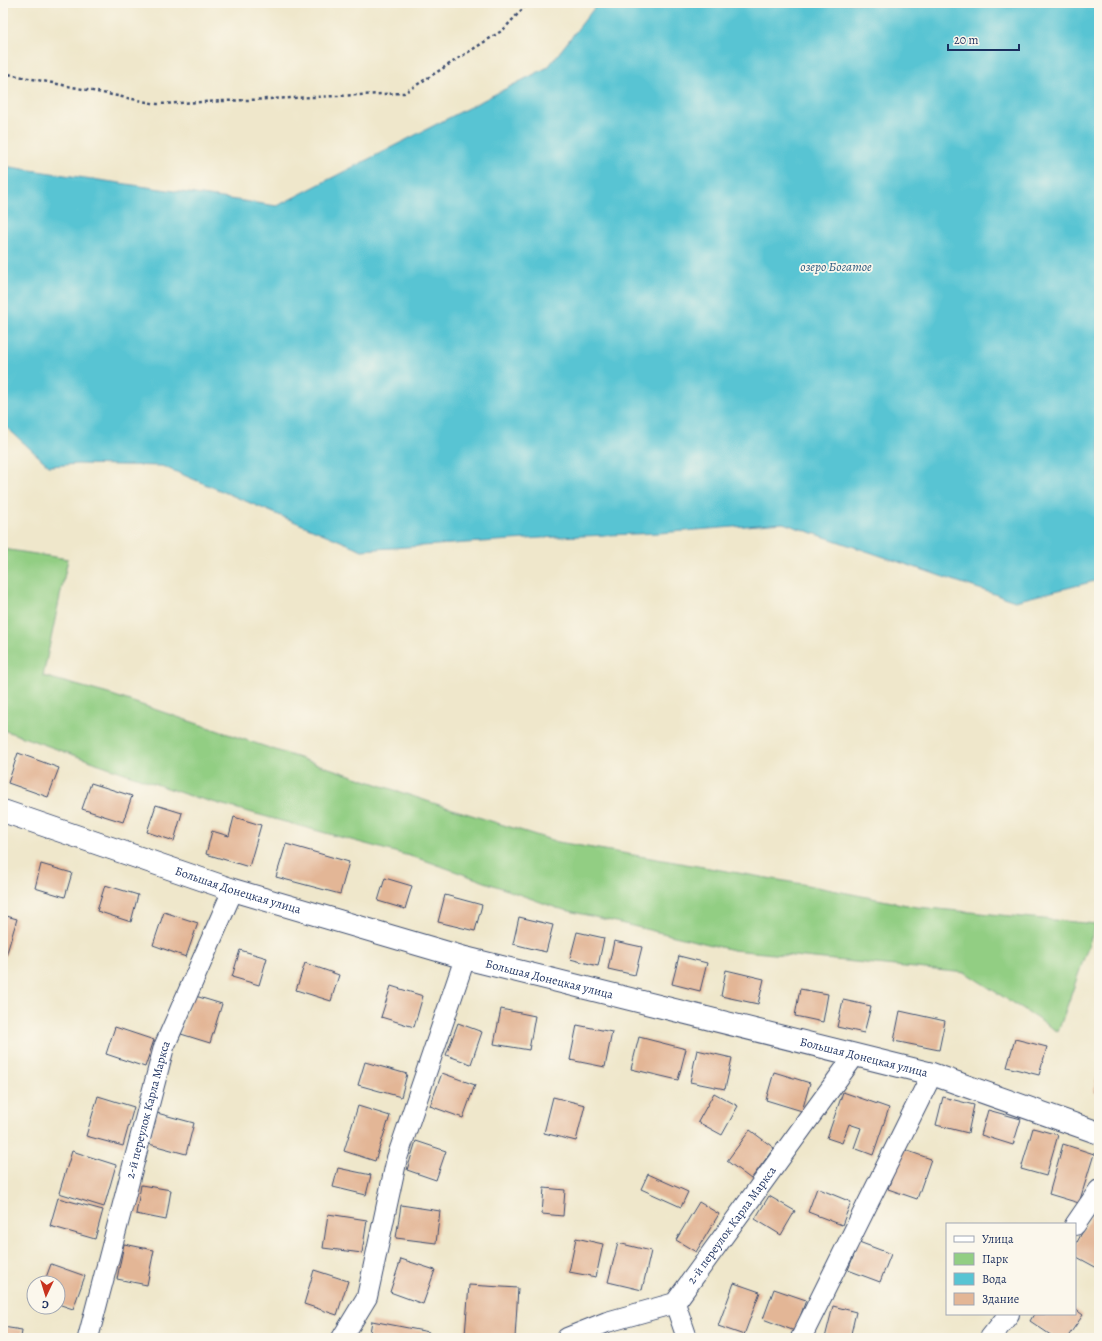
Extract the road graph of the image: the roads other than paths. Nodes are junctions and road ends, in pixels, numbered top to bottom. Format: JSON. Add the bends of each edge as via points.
{"nodes":[{"id":1,"x":3,"y":811,"type":"edge"},
{"id":2,"x":233,"y":890,"type":"junction"},
{"id":3,"x":465,"y":958,"type":"junction"},
{"id":4,"x":855,"y":1055,"type":"junction"},
{"id":5,"x":932,"y":1074,"type":"junction"},
{"id":6,"x":1099,"y":1133,"type":"edge"},
{"id":7,"x":1099,"y":1190,"type":"edge"},
{"id":8,"x":1076,"y":1224,"type":"edge"},
{"id":9,"x":676,"y":1303,"type":"junction"},
{"id":10,"x":1008,"y":1315,"type":"edge"},
{"id":11,"x":88,"y":1338,"type":"edge"},
{"id":12,"x":342,"y":1338,"type":"edge"},
{"id":13,"x":567,"y":1338,"type":"edge"},
{"id":14,"x":687,"y":1338,"type":"edge"},
{"id":15,"x":801,"y":1338,"type":"edge"},
{"id":16,"x":990,"y":1338,"type":"edge"}],
"edges":[{"from":1,"to":2,"type":"street","name":"Большая Донецкая улица"},
{"from":2,"to":3,"type":"street","name":"Большая Донецкая улица"},
{"from":2,"to":11,"type":"street","name":"2-й переулок Карла Маркса","via":[[164,1047]]},
{"from":3,"to":4,"type":"street","name":"Большая Донецкая улица"},
{"from":3,"to":12,"type":"street","via":[[397,1158],[367,1297]]},
{"from":4,"to":5,"type":"street","name":"Большая Донецкая улица"},
{"from":4,"to":9,"type":"street","name":"2-й переулок Карла Маркса"},
{"from":5,"to":6,"type":"street","name":"Большая Донецкая улица"},
{"from":5,"to":15,"type":"street"},
{"from":7,"to":8,"type":"street"},
{"from":9,"to":13,"type":"street","via":[[607,1322]]},
{"from":9,"to":14,"type":"street"},
{"from":10,"to":16,"type":"street"}]}
